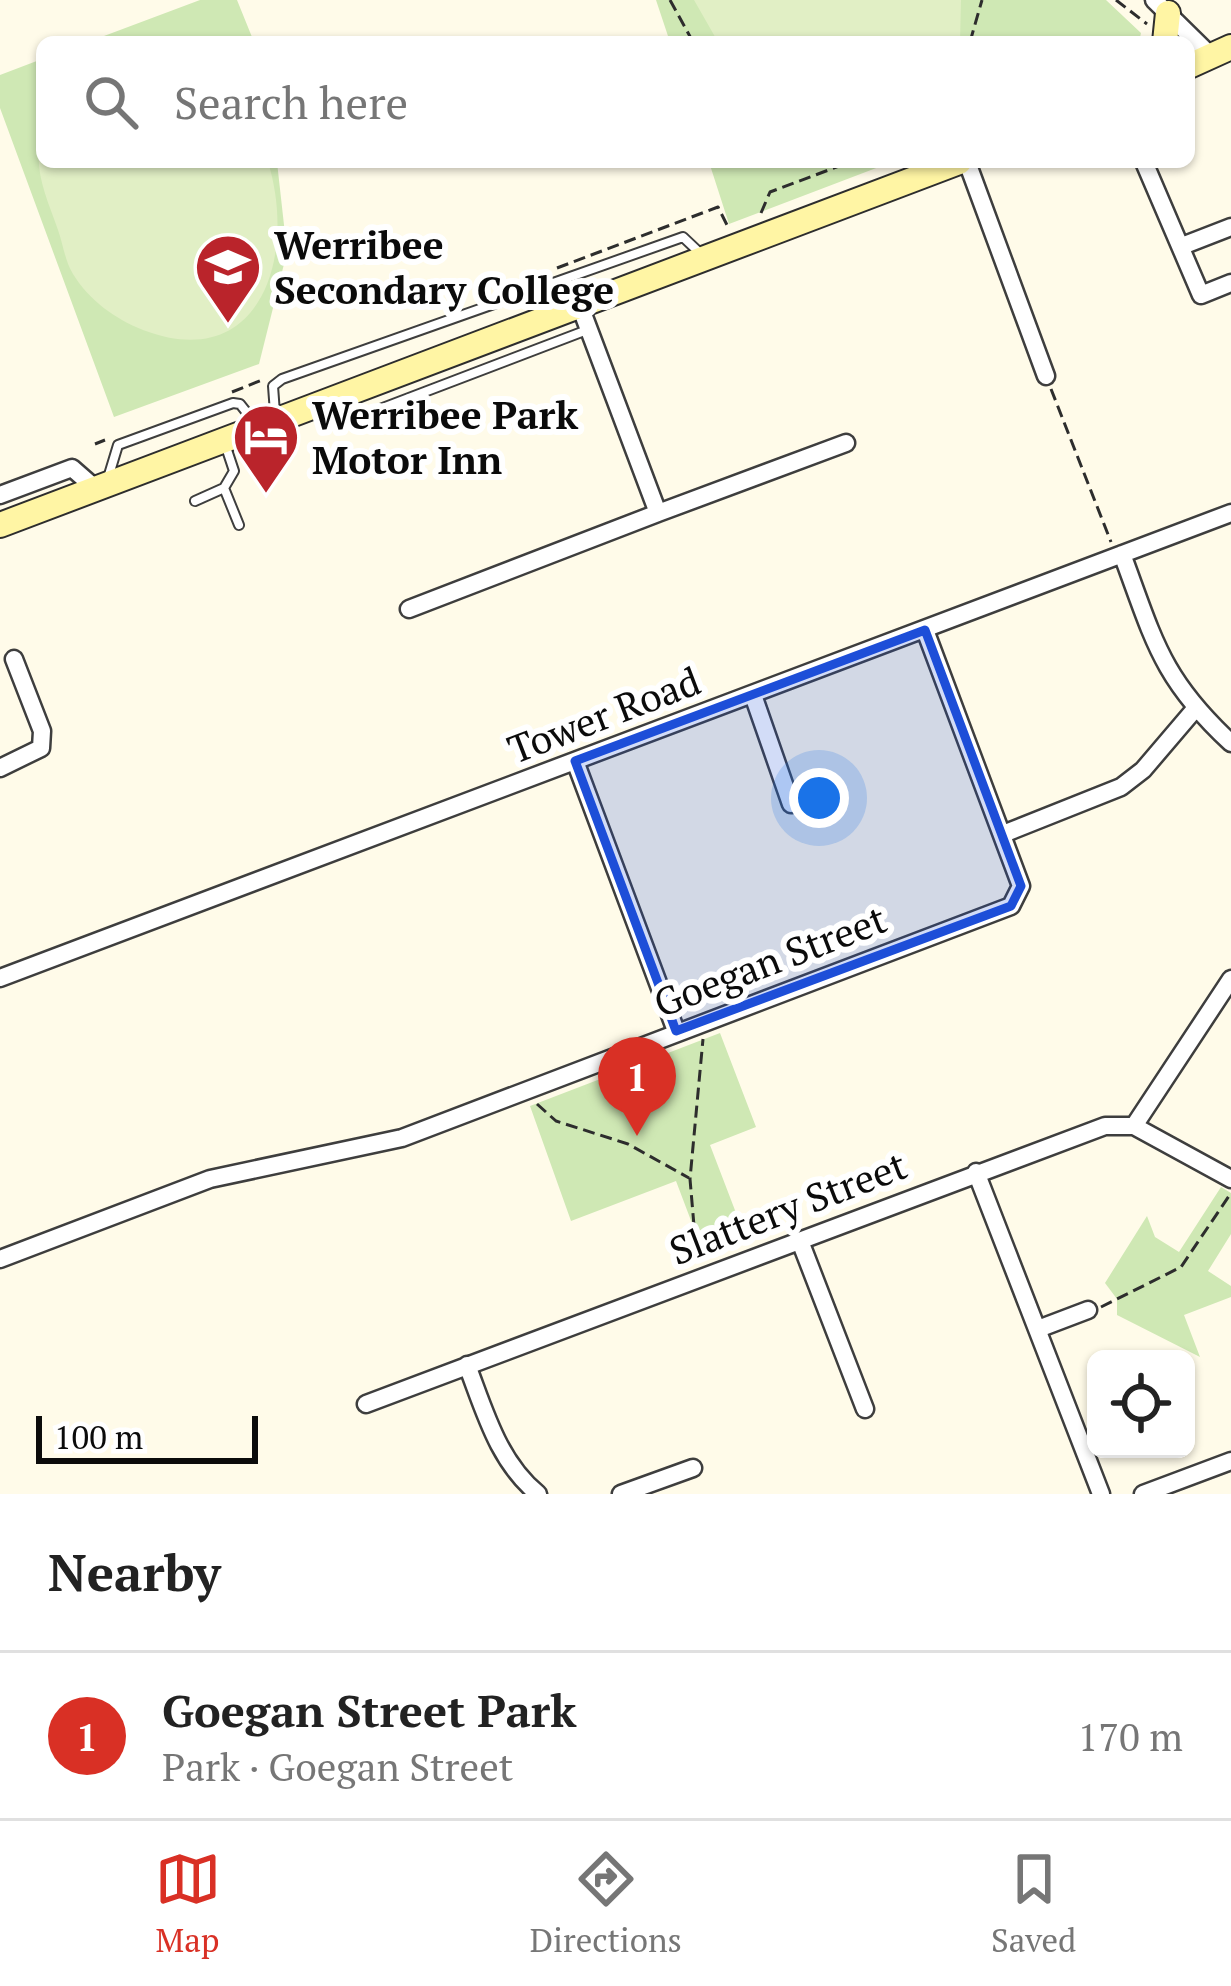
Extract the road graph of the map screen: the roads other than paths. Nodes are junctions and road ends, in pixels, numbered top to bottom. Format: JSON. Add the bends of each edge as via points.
{"nodes":[{"id":1,"x":947,"y":168,"type":"edge"},
{"id":2,"x":965,"y":168,"type":"edge"},
{"id":3,"x":1147,"y":168,"type":"edge"},
{"id":4,"x":1231,"y":227,"type":"edge"},
{"id":5,"x":1182,"y":245,"type":"junction"},
{"id":6,"x":705,"y":258,"type":"junction"},
{"id":7,"x":544,"y":284,"type":"junction"},
{"id":8,"x":1231,"y":284,"type":"edge"},
{"id":9,"x":575,"y":317,"type":"junction"},
{"id":10,"x":528,"y":325,"type":"junction"},
{"id":11,"x":497,"y":364,"type":"junction"},
{"id":12,"x":1046,"y":376,"type":"road end"},
{"id":13,"x":331,"y":400,"type":"junction"},
{"id":14,"x":267,"y":424,"type":"junction"},
{"id":15,"x":224,"y":441,"type":"junction"},
{"id":16,"x":846,"y":442,"type":"dead end"},
{"id":17,"x":101,"y":487,"type":"junction"},
{"id":18,"x":224,"y":488,"type":"junction"},
{"id":19,"x":0,"y":495,"type":"edge"},
{"id":20,"x":195,"y":501,"type":"dead end"},
{"id":21,"x":658,"y":513,"type":"junction"},
{"id":22,"x":1231,"y":513,"type":"edge"},
{"id":23,"x":0,"y":525,"type":"edge"},
{"id":24,"x":239,"y":525,"type":"dead end"},
{"id":25,"x":1119,"y":555,"type":"junction"},
{"id":26,"x":410,"y":609,"type":"dead end"},
{"id":27,"x":925,"y":631,"type":"junction"},
{"id":28,"x":14,"y":659,"type":"dead end"},
{"id":29,"x":753,"y":695,"type":"junction"},
{"id":30,"x":1195,"y":709,"type":"junction"},
{"id":31,"x":1231,"y":743,"type":"edge"},
{"id":32,"x":575,"y":761,"type":"junction"},
{"id":33,"x":0,"y":768,"type":"edge"},
{"id":34,"x":791,"y":804,"type":"dead end"},
{"id":35,"x":1003,"y":833,"type":"junction"},
{"id":36,"x":0,"y":979,"type":"edge"},
{"id":37,"x":1231,"y":979,"type":"edge"},
{"id":38,"x":676,"y":1031,"type":"junction"},
{"id":39,"x":1134,"y":1126,"type":"junction"},
{"id":40,"x":976,"y":1172,"type":"junction"},
{"id":41,"x":1231,"y":1179,"type":"edge"},
{"id":42,"x":800,"y":1241,"type":"junction"},
{"id":43,"x":0,"y":1259,"type":"edge"},
{"id":44,"x":1088,"y":1310,"type":"road end"},
{"id":45,"x":1038,"y":1329,"type":"junction"},
{"id":46,"x":467,"y":1365,"type":"junction"},
{"id":47,"x":366,"y":1404,"type":"dead end"},
{"id":48,"x":865,"y":1409,"type":"dead end"},
{"id":49,"x":1231,"y":1461,"type":"edge"},
{"id":50,"x":693,"y":1468,"type":"dead end"},
{"id":51,"x":538,"y":1494,"type":"edge"},
{"id":52,"x":622,"y":1494,"type":"edge"},
{"id":53,"x":1101,"y":1494,"type":"edge"},
{"id":54,"x":1143,"y":1494,"type":"edge"}],
"edges":[{"from":1,"to":6,"type":"main road"},
{"from":2,"to":12,"type":"street"},
{"from":3,"to":5,"type":"street"},
{"from":4,"to":5,"type":"street"},
{"from":5,"to":8,"type":"street","via":[[1201,295]]},
{"from":6,"to":7,"type":"lane","via":[[683,237]]},
{"from":6,"to":9,"type":"main road"},
{"from":7,"to":9,"type":"lane"},
{"from":7,"to":14,"type":"lane","via":[[283,379]]},
{"from":9,"to":10,"type":"main road"},
{"from":9,"to":11,"type":"lane"},
{"from":9,"to":21,"type":"street"},
{"from":10,"to":11,"type":"lane"},
{"from":10,"to":13,"type":"main road"},
{"from":11,"to":13,"type":"lane","via":[[364,414]]},
{"from":13,"to":14,"type":"main road"},
{"from":14,"to":15,"type":"main road"},
{"from":14,"to":17,"type":"lane","via":[[233,404],[118,446]]},
{"from":15,"to":17,"type":"main road"},
{"from":15,"to":18,"type":"lane","via":[[234,471]]},
{"from":16,"to":21,"type":"street"},
{"from":17,"to":19,"type":"street","via":[[72,469]]},
{"from":17,"to":23,"type":"main road"},
{"from":18,"to":20,"type":"lane"},
{"from":18,"to":24,"type":"lane"},
{"from":21,"to":26,"type":"street"},
{"from":22,"to":25,"type":"street","name":"Tower Road"},
{"from":25,"to":27,"type":"street","name":"Tower Road"},
{"from":25,"to":30,"type":"street","via":[[1164,670]]},
{"from":27,"to":29,"type":"street","name":"Tower Road"},
{"from":27,"to":35,"type":"street","name":"Goegan Street"},
{"from":28,"to":33,"type":"street","via":[[41,748]]},
{"from":29,"to":32,"type":"street","name":"Tower Road"},
{"from":29,"to":34,"type":"street"},
{"from":30,"to":31,"type":"street"},
{"from":30,"to":35,"type":"street","via":[[1120,787]]},
{"from":32,"to":36,"type":"street","name":"Tower Road"},
{"from":32,"to":38,"type":"street"},
{"from":35,"to":38,"type":"street","name":"Goegan Street","via":[[1021,886],[1011,906]]},
{"from":37,"to":39,"type":"street"},
{"from":38,"to":43,"type":"street","name":"Goegan Street","via":[[373,1147],[187,1186]]},
{"from":39,"to":40,"type":"street","name":"Slattery Street","via":[[1105,1126]]},
{"from":39,"to":41,"type":"street"},
{"from":40,"to":42,"type":"street","name":"Slattery Street"},
{"from":40,"to":45,"type":"street"},
{"from":42,"to":46,"type":"street","name":"Slattery Street"},
{"from":42,"to":48,"type":"street"},
{"from":44,"to":45,"type":"street"},
{"from":45,"to":53,"type":"street"},
{"from":46,"to":47,"type":"street","name":"Slattery Street"},
{"from":46,"to":51,"type":"street","via":[[499,1448]]},
{"from":49,"to":54,"type":"street"},
{"from":50,"to":52,"type":"street"}]}
